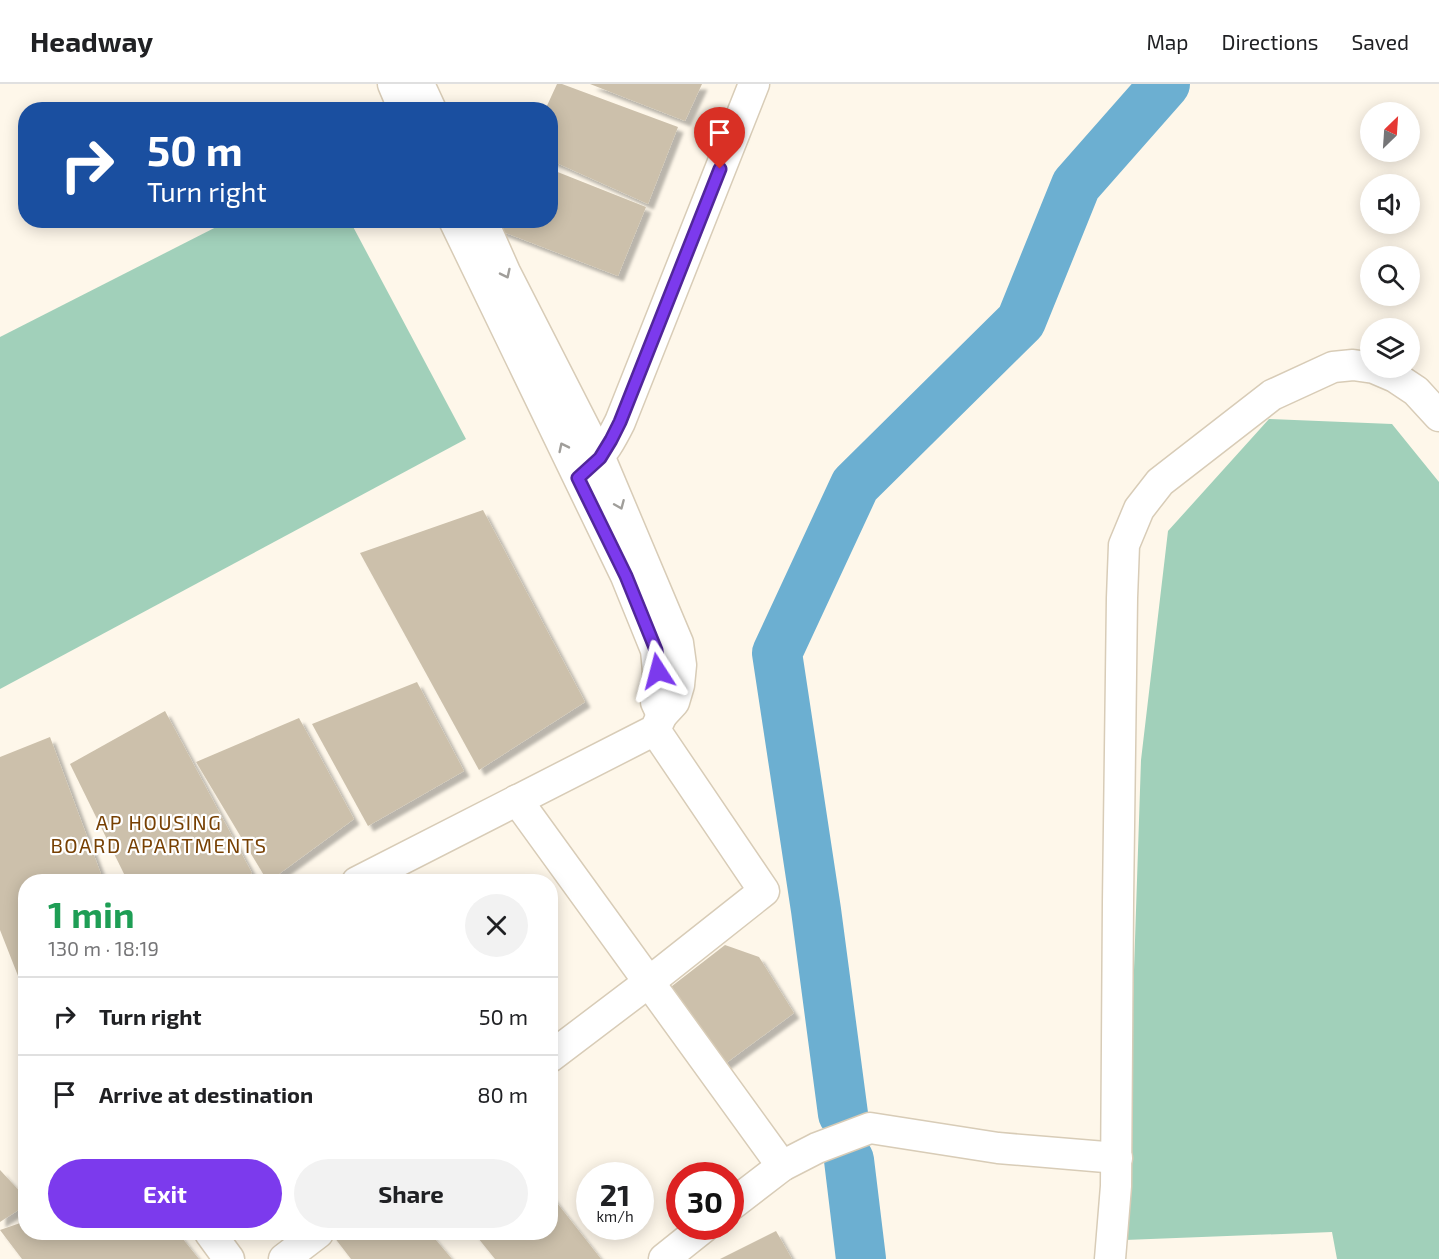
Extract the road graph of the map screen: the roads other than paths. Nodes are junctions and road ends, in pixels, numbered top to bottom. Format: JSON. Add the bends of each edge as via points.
{"nodes":[{"id":1,"x":393,"y":84,"type":"edge"},
{"id":2,"x":419,"y":84,"type":"edge"},
{"id":3,"x":754,"y":84,"type":"edge"},
{"id":4,"x":401,"y":102,"type":"edge"},
{"id":5,"x":427,"y":102,"type":"edge"},
{"id":6,"x":458,"y":228,"type":"edge"},
{"id":7,"x":486,"y":228,"type":"edge"},
{"id":8,"x":1439,"y":416,"type":"edge"},
{"id":9,"x":600,"y":458,"type":"junction"},
{"id":10,"x":578,"y":478,"type":"junction"},
{"id":11,"x":658,"y":722,"type":"junction"},
{"id":12,"x":517,"y":800,"type":"junction"},
{"id":13,"x":373,"y":874,"type":"edge"},
{"id":14,"x":649,"y":982,"type":"junction"},
{"id":15,"x":558,"y":1051,"type":"edge"},
{"id":16,"x":1117,"y":1158,"type":"junction"},
{"id":17,"x":782,"y":1166,"type":"junction"},
{"id":18,"x":744,"y":1195,"type":"edge"},
{"id":19,"x":215,"y":1240,"type":"edge"},
{"id":20,"x":309,"y":1240,"type":"edge"},
{"id":21,"x":688,"y":1240,"type":"edge"},
{"id":22,"x":229,"y":1259,"type":"edge"},
{"id":23,"x":284,"y":1259,"type":"edge"},
{"id":24,"x":664,"y":1259,"type":"edge"},
{"id":25,"x":1110,"y":1259,"type":"edge"}],
"edges":[{"from":1,"to":4,"type":"street"},
{"from":2,"to":5,"type":"street"},
{"from":3,"to":9,"type":"street","via":[[620,422]]},
{"from":10,"to":6,"type":"street","one_way":true},
{"from":7,"to":9,"type":"street","one_way":true},
{"from":8,"to":16,"type":"street","via":[[1416,391],[1395,377],[1364,366],[1333,367],[1272,395],[1160,482],[1139,509],[1127,536],[1122,598]]},
{"from":9,"to":10,"type":"street"},
{"from":9,"to":11,"type":"street","one_way":true,"via":[[678,643],[679,685],[674,702]]},
{"from":10,"to":11,"type":"street","via":[[626,576],[656,650]]},
{"from":11,"to":12,"type":"street"},
{"from":11,"to":14,"type":"street","via":[[764,891]]},
{"from":12,"to":13,"type":"street"},
{"from":12,"to":14,"type":"street"},
{"from":14,"to":15,"type":"street"},
{"from":14,"to":17,"type":"street"},
{"from":16,"to":17,"type":"street","via":[[998,1148],[870,1128]]},
{"from":16,"to":25,"type":"street"},
{"from":17,"to":18,"type":"street"},
{"from":19,"to":22,"type":"street"},
{"from":20,"to":23,"type":"street"},
{"from":21,"to":24,"type":"street"}]}
